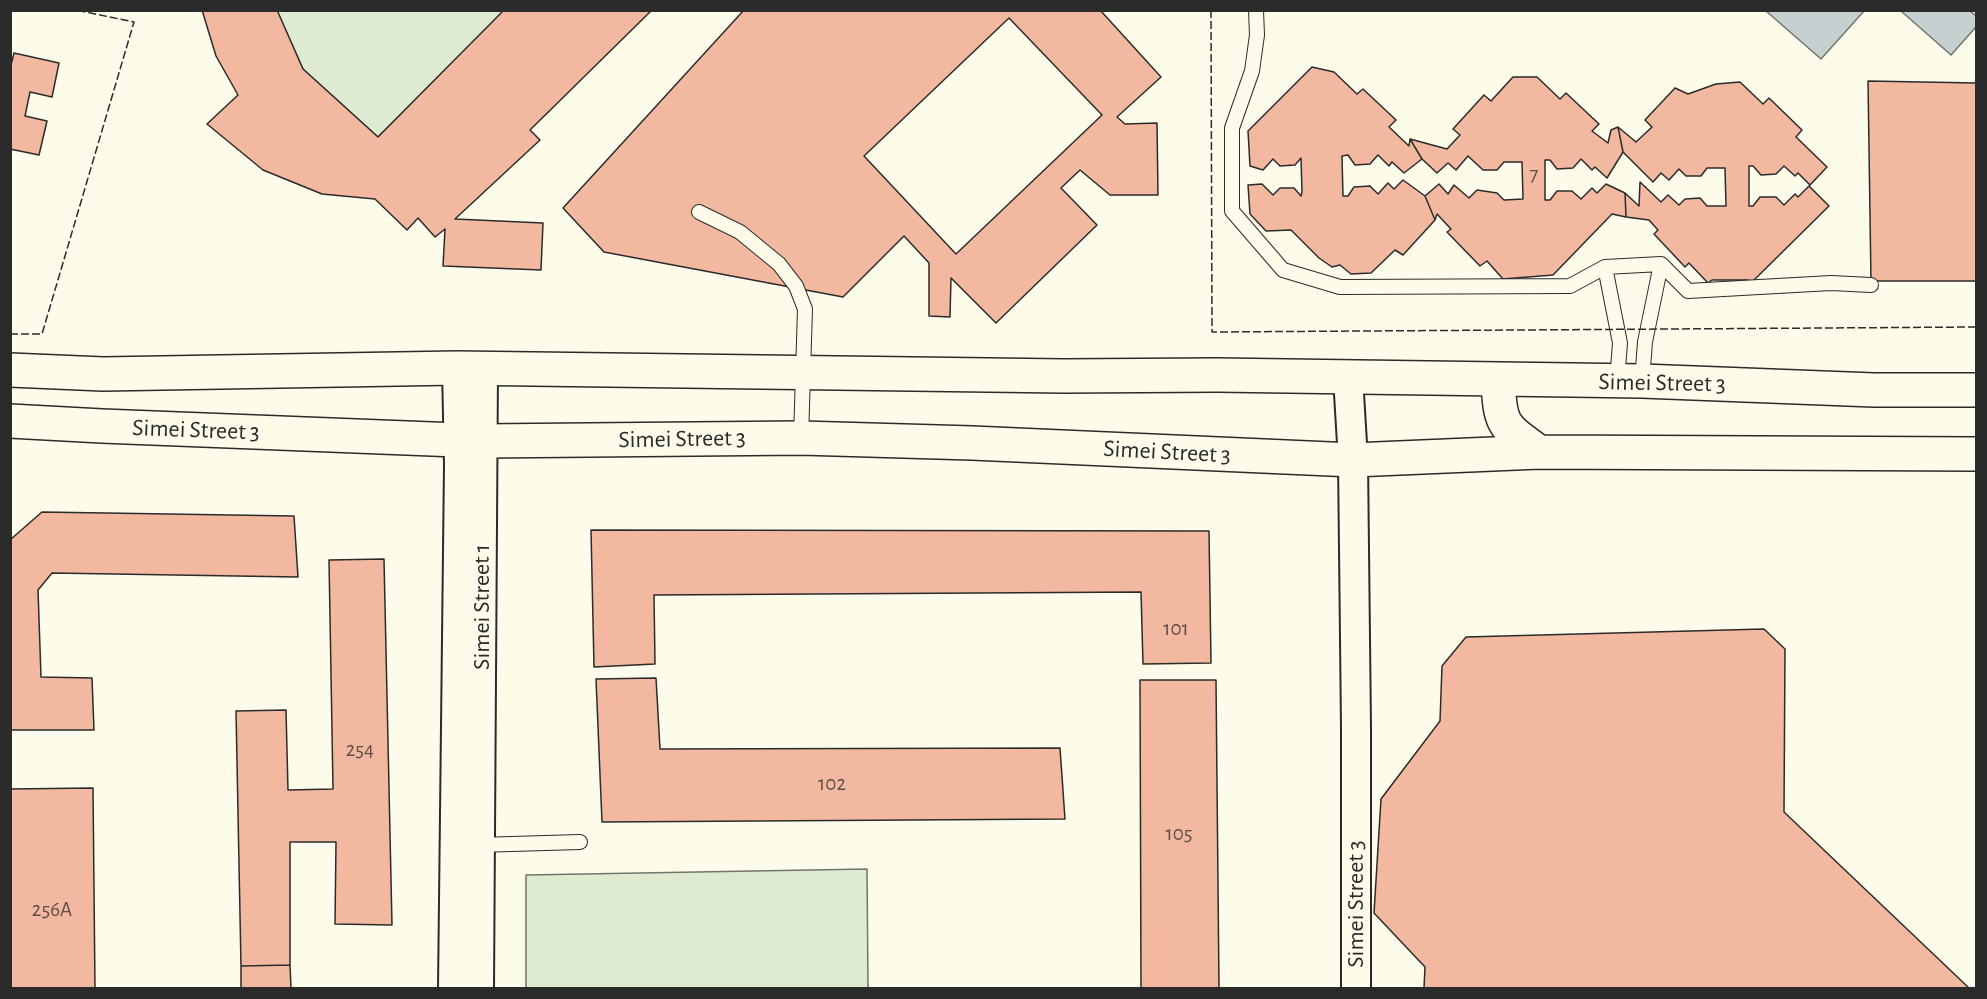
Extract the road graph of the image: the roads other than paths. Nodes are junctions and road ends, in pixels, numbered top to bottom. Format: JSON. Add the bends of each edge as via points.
{"nodes":[{"id":1,"x":1256,"y":10,"type":"edge"},
{"id":2,"x":699,"y":212,"type":"dead end"},
{"id":3,"x":1661,"y":264,"type":"junction"},
{"id":4,"x":1605,"y":267,"type":"junction"},
{"id":5,"x":1871,"y":285,"type":"dead end"},
{"id":6,"x":470,"y":368,"type":"junction"},
{"id":7,"x":10,"y":370,"type":"edge"},
{"id":8,"x":804,"y":372,"type":"junction"},
{"id":9,"x":1348,"y":377,"type":"junction"},
{"id":10,"x":1497,"y":380,"type":"junction"},
{"id":11,"x":1630,"y":381,"type":"junction"},
{"id":12,"x":1977,"y":390,"type":"edge"},
{"id":13,"x":10,"y":421,"type":"edge"},
{"id":14,"x":801,"y":438,"type":"junction"},
{"id":15,"x":470,"y":440,"type":"junction"},
{"id":16,"x":1539,"y":452,"type":"junction"},
{"id":17,"x":1977,"y":454,"type":"edge"},
{"id":18,"x":1353,"y":460,"type":"junction"},
{"id":19,"x":580,"y":842,"type":"dead end"},
{"id":20,"x":467,"y":845,"type":"junction"},
{"id":21,"x":453,"y":988,"type":"edge"},
{"id":22,"x":479,"y":988,"type":"edge"},
{"id":23,"x":1356,"y":988,"type":"edge"}],
"edges":[{"from":1,"to":4,"type":"lane","via":[[1252,71],[1233,128],[1232,211],[1283,270],[1340,287],[1570,286]]},
{"from":2,"to":8,"type":"lane","via":[[740,232],[779,264],[796,286],[805,309]]},
{"from":3,"to":4,"type":"lane"},
{"from":3,"to":5,"type":"lane","via":[[1688,291],[1831,283]]},
{"from":3,"to":11,"type":"lane","via":[[1645,342]]},
{"from":4,"to":11,"type":"lane"},
{"from":6,"to":7,"type":"main road","name":"Simei Street 3","via":[[103,374]]},
{"from":6,"to":8,"type":"main road","name":"Simei Street 3"},
{"from":6,"to":15,"type":"street","name":"Simei Street 1"},
{"from":8,"to":9,"type":"main road","name":"Simei Street 3"},
{"from":8,"to":14,"type":"lane"},
{"from":9,"to":10,"type":"main road","name":"Simei Street 3"},
{"from":9,"to":18,"type":"street","name":"Simei Street 3"},
{"from":10,"to":11,"type":"main road","name":"Simei Street 3"},
{"from":10,"to":16,"type":"main road","via":[[1502,420],[1512,433]]},
{"from":11,"to":12,"type":"main road","name":"Simei Street 3"},
{"from":13,"to":15,"type":"main road","name":"Simei Street 3"},
{"from":14,"to":15,"type":"main road","name":"Simei Street 3"},
{"from":14,"to":18,"type":"main road","name":"Simei Street 3"},
{"from":15,"to":20,"type":"street","name":"Simei Street 1","via":[[459,464]]},
{"from":16,"to":17,"type":"main road","name":"Simei Street 3"},
{"from":16,"to":18,"type":"main road","name":"Simei Street 3"},
{"from":18,"to":23,"type":"street","name":"Simei Street 3"},
{"from":19,"to":20,"type":"lane"},
{"from":20,"to":21,"type":"street","name":"Simei Street 1"},
{"from":20,"to":22,"type":"street","name":"Simei Street 1"}]}
